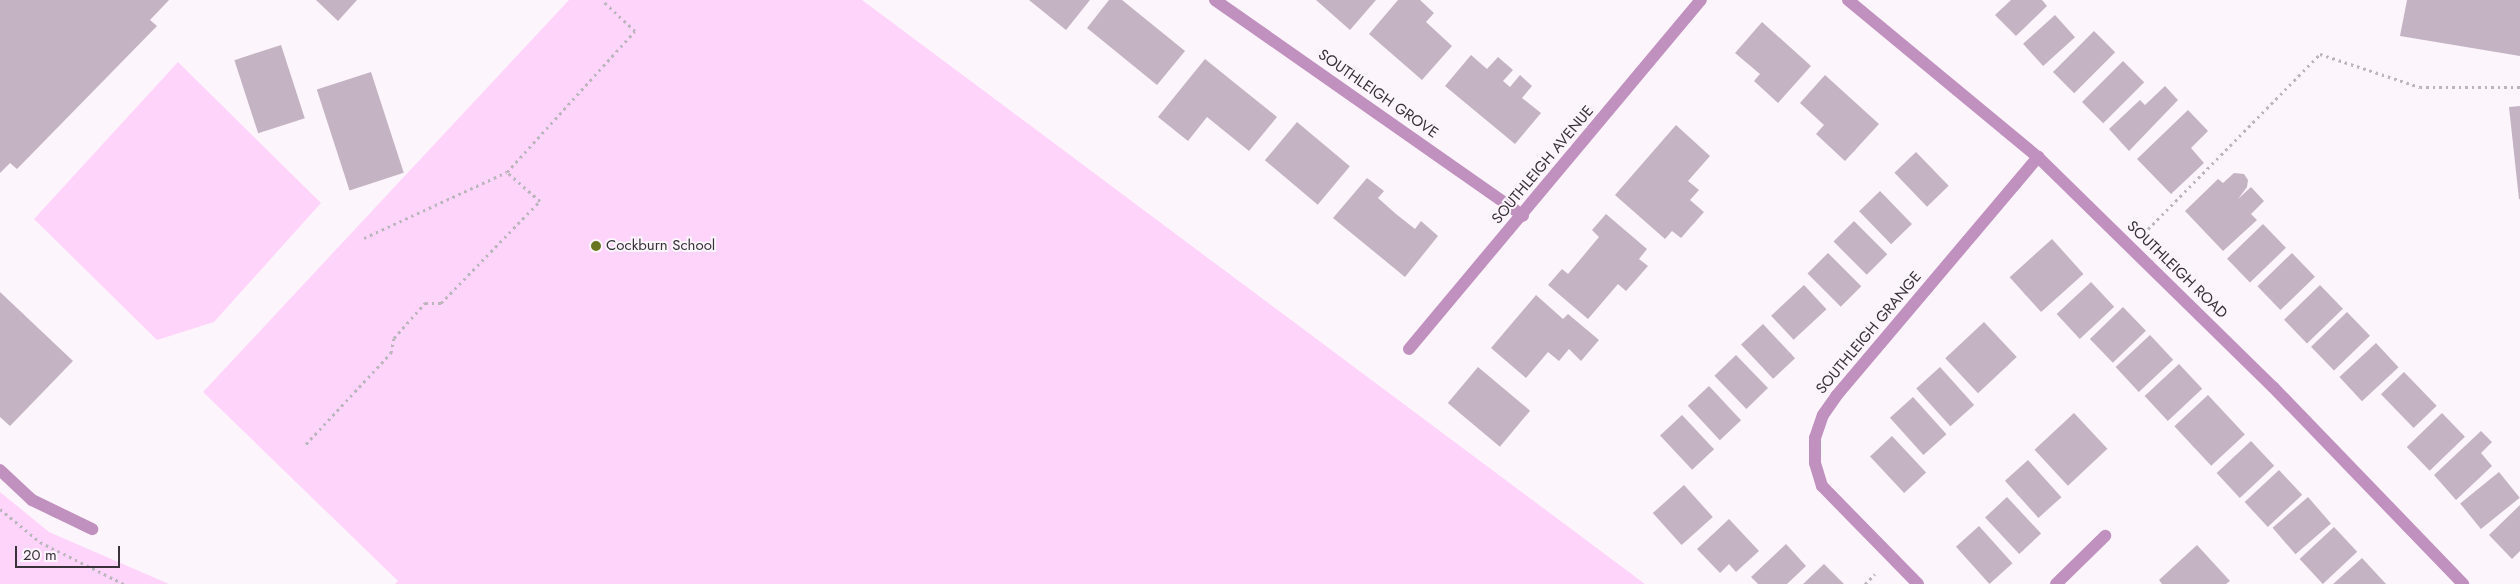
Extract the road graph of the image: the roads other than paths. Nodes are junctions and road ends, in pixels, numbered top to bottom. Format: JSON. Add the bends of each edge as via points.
{"nodes":[{"id":1,"x":1215,"y":0,"type":"edge"},
{"id":2,"x":1701,"y":0,"type":"edge"},
{"id":3,"x":1848,"y":0,"type":"edge"},
{"id":4,"x":2038,"y":158,"type":"junction"},
{"id":5,"x":1522,"y":216,"type":"junction"},
{"id":6,"x":1409,"y":349,"type":"dead end"},
{"id":7,"x":0,"y":470,"type":"edge"},
{"id":8,"x":92,"y":529,"type":"dead end"},
{"id":9,"x":2105,"y":536,"type":"dead end"},
{"id":10,"x":1918,"y":584,"type":"edge"},
{"id":11,"x":2056,"y":584,"type":"edge"},
{"id":12,"x":2463,"y":584,"type":"edge"}],
"edges":[{"from":1,"to":5,"type":"street","name":"SOUTHLEIGH GROVE"},
{"from":2,"to":5,"type":"street","name":"SOUTHLEIGH AVENUE"},
{"from":3,"to":4,"type":"street","name":"SOUTHLEIGH ROAD"},
{"from":4,"to":10,"type":"street","name":"SOUTHLEIGH GRANGE","via":[[1837,395],[1823,415],[1815,438],[1815,463],[1822,486]]},
{"from":4,"to":12,"type":"street","name":"SOUTHLEIGH ROAD","via":[[2273,387]]},
{"from":5,"to":6,"type":"street","name":"SOUTHLEIGH AVENUE"},
{"from":7,"to":8,"type":"street","via":[[32,500]]},
{"from":9,"to":11,"type":"street"}]}
